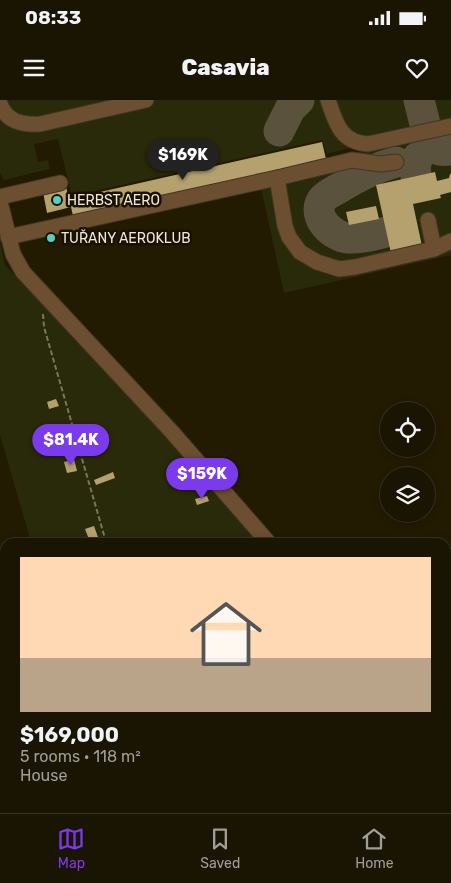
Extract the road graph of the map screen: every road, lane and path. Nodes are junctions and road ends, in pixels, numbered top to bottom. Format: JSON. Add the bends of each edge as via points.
{"nodes":[{"id":1,"x":146,"y":100,"type":"edge"},
{"id":2,"x":328,"y":100,"type":"edge"},
{"id":3,"x":0,"y":104,"type":"edge"},
{"id":4,"x":451,"y":126,"type":"edge"},
{"id":5,"x":396,"y":162,"type":"dead end"},
{"id":6,"x":277,"y":178,"type":"junction"},
{"id":7,"x":60,"y":182,"type":"dead end"},
{"id":8,"x":0,"y":197,"type":"edge"},
{"id":9,"x":0,"y":202,"type":"edge"},
{"id":10,"x":428,"y":220,"type":"dead end"},
{"id":11,"x":8,"y":237,"type":"junction"},
{"id":12,"x":451,"y":241,"type":"edge"},
{"id":13,"x":434,"y":249,"type":"junction"},
{"id":14,"x":52,"y":304,"type":"junction"},
{"id":15,"x":105,"y":538,"type":"edge"},
{"id":16,"x":265,"y":538,"type":"edge"}],
"edges":[{"from":1,"to":3,"type":"lane","via":[[31,125],[13,121]]},
{"from":2,"to":4,"type":"lane","via":[[342,133],[358,143],[368,144]]},
{"from":5,"to":6,"type":"lane","via":[[381,164],[352,160]]},
{"from":6,"to":11,"type":"lane"},
{"from":6,"to":13,"type":"lane","via":[[289,237],[300,252],[317,262],[338,269],[355,268]]},
{"from":7,"to":8,"type":"lane"},
{"from":9,"to":11,"type":"lane"},
{"from":10,"to":13,"type":"lane"},
{"from":11,"to":14,"type":"lane","via":[[19,266]]},
{"from":12,"to":13,"type":"lane"},
{"from":14,"to":15,"type":"path","via":[[43,313],[44,327]]},
{"from":14,"to":16,"type":"lane","via":[[172,432]]}]}
